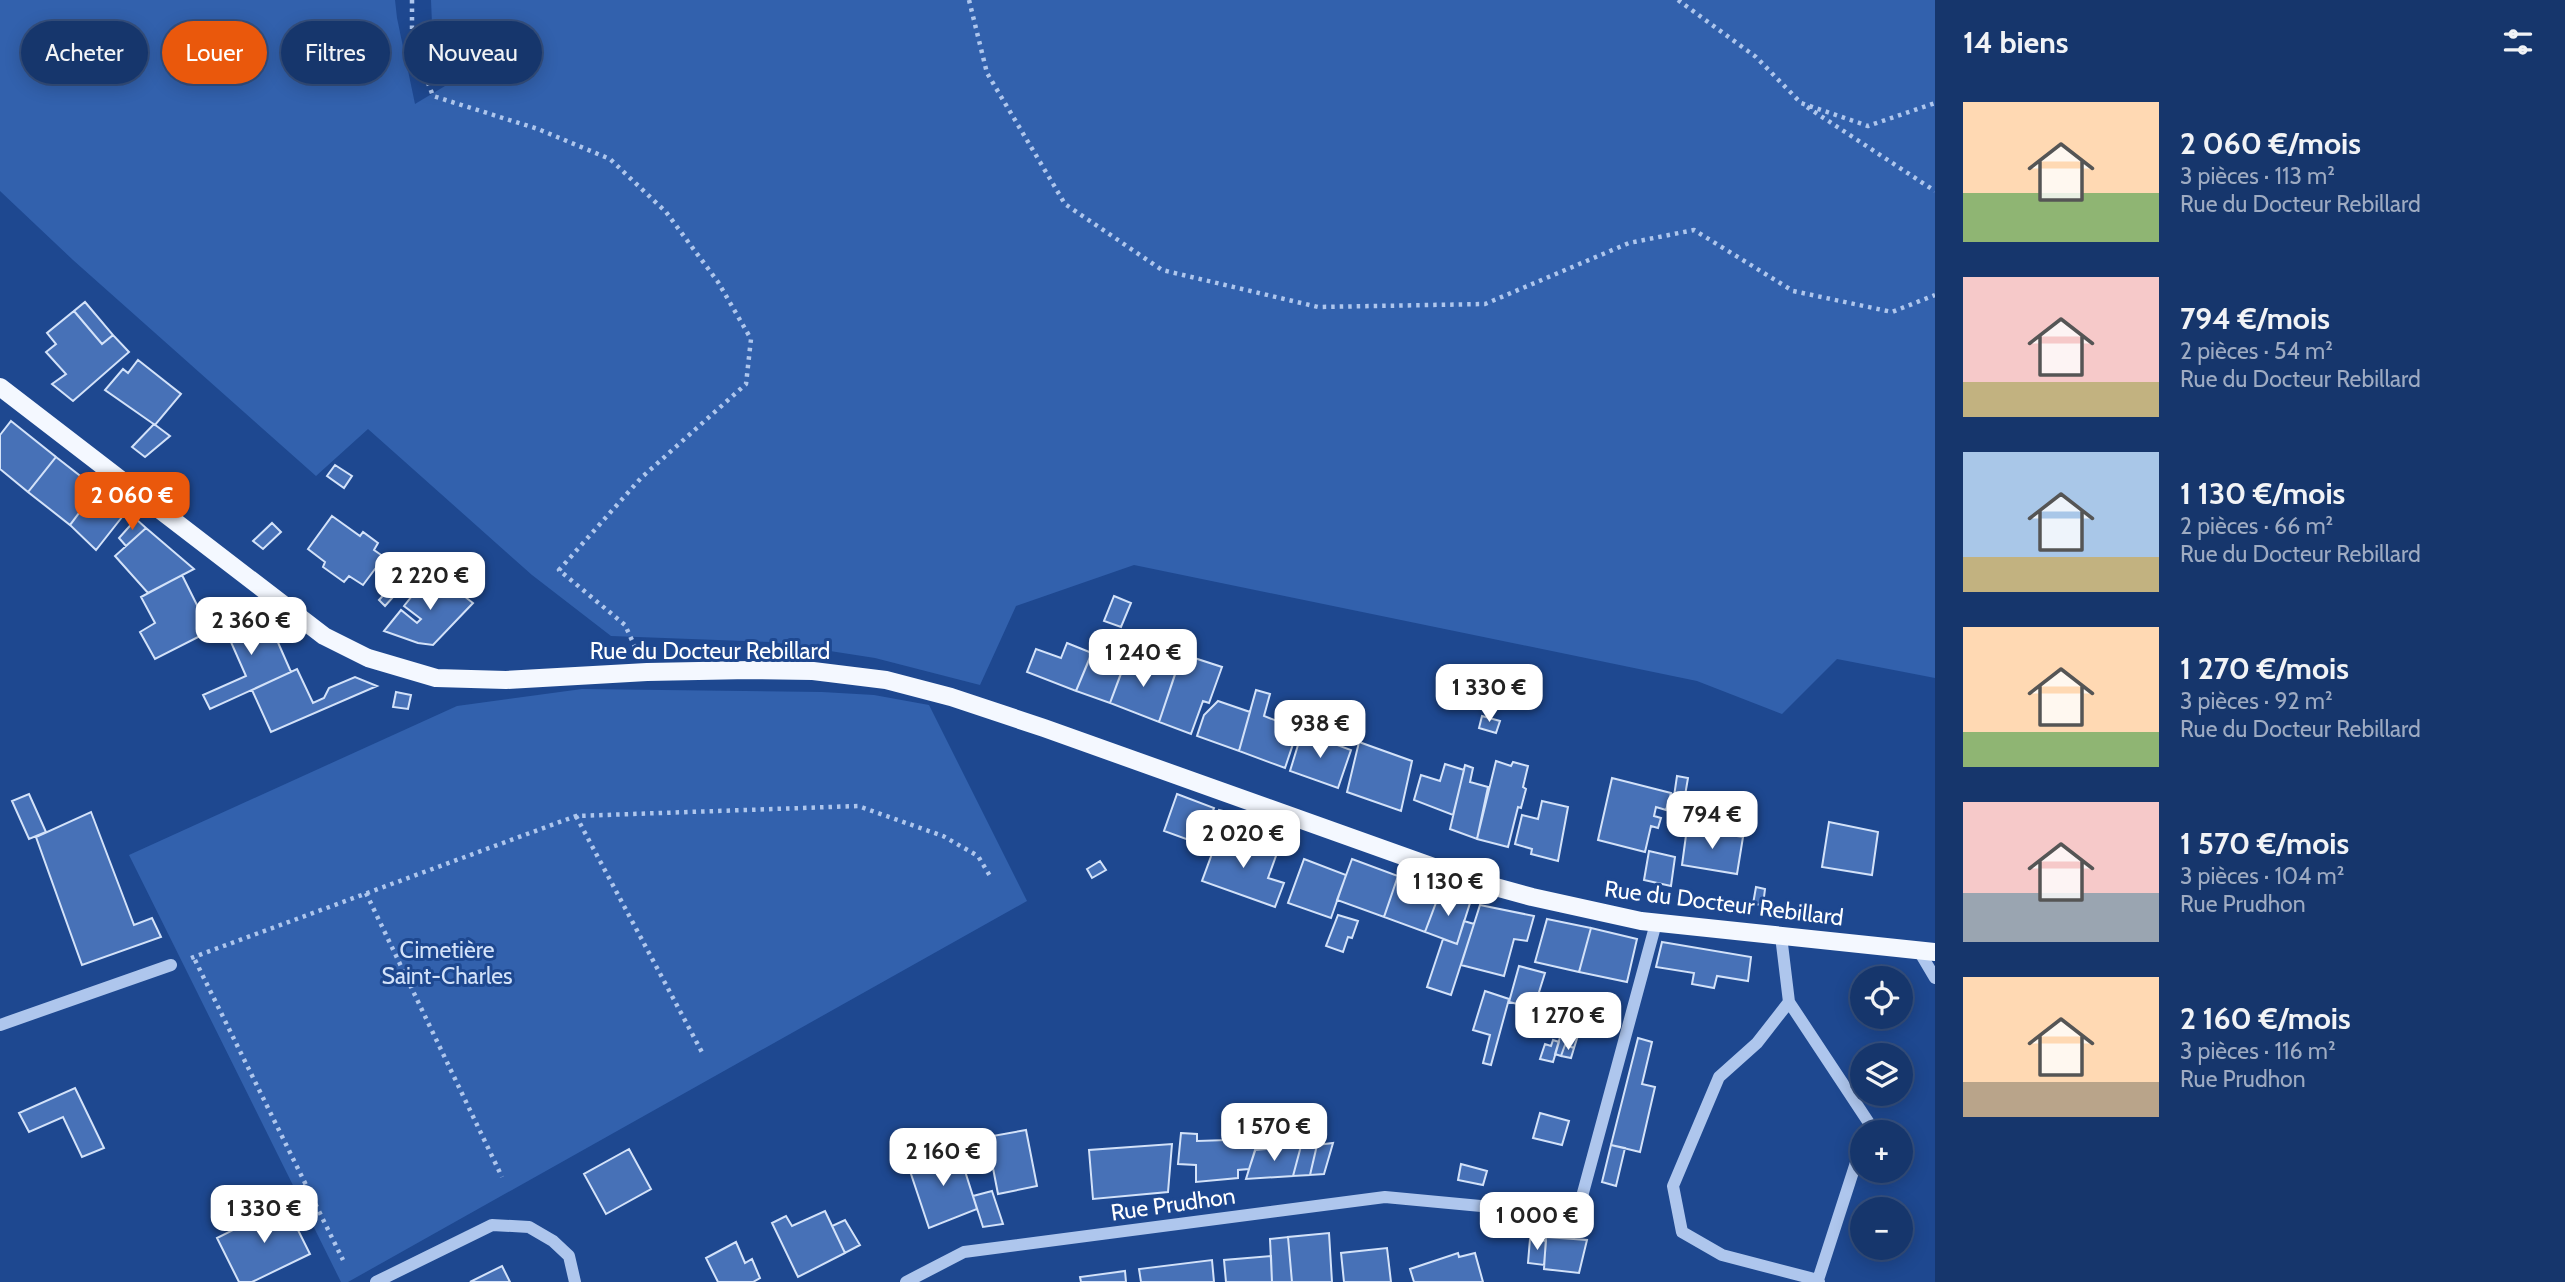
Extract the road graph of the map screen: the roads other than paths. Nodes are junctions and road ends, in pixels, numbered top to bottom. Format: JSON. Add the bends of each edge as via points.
{"nodes":[{"id":1,"x":0,"y":387,"type":"edge"},
{"id":2,"x":1656,"y":923,"type":"junction"},
{"id":3,"x":1781,"y":936,"type":"junction"},
{"id":4,"x":1927,"y":952,"type":"edge"},
{"id":5,"x":171,"y":965,"type":"road end"},
{"id":6,"x":1935,"y":978,"type":"edge"},
{"id":7,"x":1789,"y":1002,"type":"junction"},
{"id":8,"x":0,"y":1025,"type":"edge"},
{"id":9,"x":1867,"y":1120,"type":"edge"},
{"id":10,"x":1850,"y":1182,"type":"edge"},
{"id":11,"x":1819,"y":1281,"type":"edge"},
{"id":12,"x":376,"y":1282,"type":"edge"},
{"id":13,"x":575,"y":1282,"type":"edge"},
{"id":14,"x":906,"y":1282,"type":"edge"}],
"edges":[{"from":1,"to":2,"type":"main road","name":"Rue du Docteur Rebillard","via":[[324,636],[368,658],[436,678],[813,671],[886,680],[1044,728],[1470,880]]},
{"from":2,"to":3,"type":"main road","name":"Rue du Docteur Rebillard"},
{"from":2,"to":14,"type":"street","name":"Rue Prudhon","via":[[1577,1215],[1385,1197],[964,1252]]},
{"from":3,"to":4,"type":"main road","name":"Rue du Docteur Rebillard"},
{"from":3,"to":7,"type":"street"},
{"from":4,"to":6,"type":"street"},
{"from":5,"to":8,"type":"street"},
{"from":7,"to":9,"type":"street"},
{"from":7,"to":11,"type":"street","via":[[1757,1043],[1719,1077],[1673,1186],[1682,1232],[1722,1255]]},
{"from":10,"to":11,"type":"street"},
{"from":12,"to":13,"type":"street","via":[[492,1225],[528,1227],[553,1241],[569,1256]]}]}
